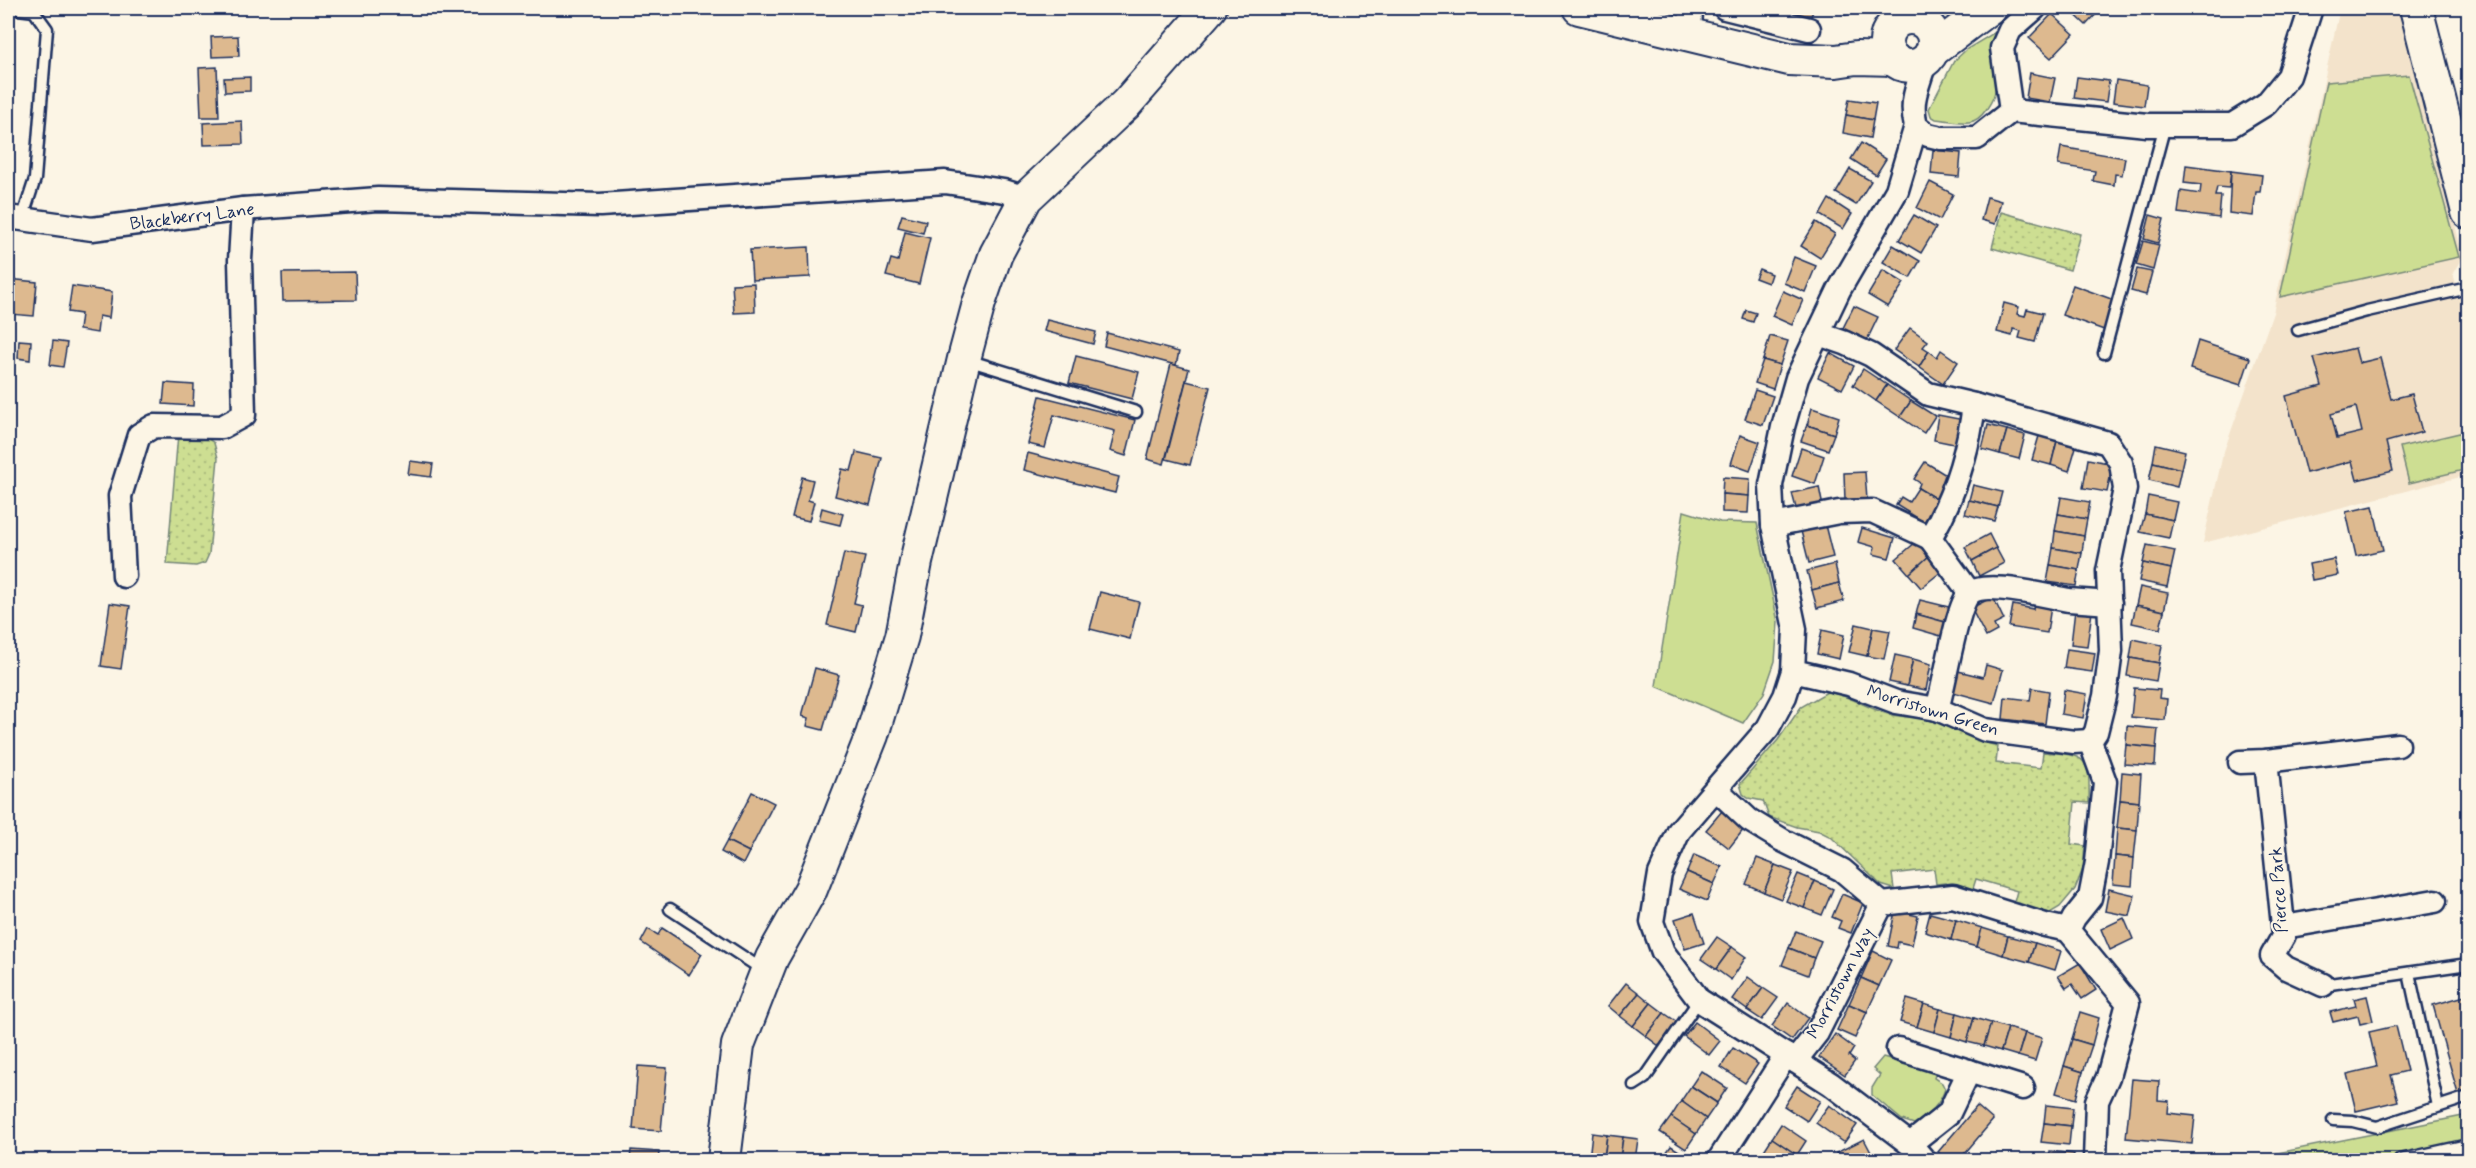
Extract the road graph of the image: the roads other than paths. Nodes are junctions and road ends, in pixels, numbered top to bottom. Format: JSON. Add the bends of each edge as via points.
{"nodes":[{"id":1,"x":10,"y":8,"type":"edge"},
{"id":2,"x":1210,"y":8,"type":"edge"},
{"id":3,"x":1579,"y":8,"type":"edge"},
{"id":4,"x":1725,"y":8,"type":"edge"},
{"id":5,"x":1989,"y":8,"type":"edge"},
{"id":6,"x":2035,"y":8,"type":"edge"},
{"id":7,"x":2311,"y":8,"type":"edge"},
{"id":8,"x":2416,"y":8,"type":"edge"},
{"id":9,"x":1690,"y":21,"type":"edge"},
{"id":10,"x":1809,"y":29,"type":"dead end"},
{"id":11,"x":1914,"y":35,"type":"edge"},
{"id":12,"x":2010,"y":111,"type":"junction"},
{"id":13,"x":2165,"y":125,"type":"junction"},
{"id":14,"x":1916,"y":126,"type":"junction"},
{"id":15,"x":1026,"y":198,"type":"junction"},
{"id":16,"x":243,"y":208,"type":"junction"},
{"id":17,"x":2469,"y":212,"type":"edge"},
{"id":18,"x":15,"y":218,"type":"edge"},
{"id":19,"x":2469,"y":288,"type":"edge"},
{"id":20,"x":2298,"y":330,"type":"dead end"},
{"id":21,"x":1819,"y":334,"type":"junction"},
{"id":22,"x":2104,"y":353,"type":"dead end"},
{"id":23,"x":964,"y":358,"type":"junction"},
{"id":24,"x":1974,"y":405,"type":"junction"},
{"id":25,"x":1136,"y":412,"type":"dead end"},
{"id":26,"x":1773,"y":525,"type":"junction"},
{"id":27,"x":1930,"y":538,"type":"junction"},
{"id":28,"x":124,"y":576,"type":"dead end"},
{"id":29,"x":1970,"y":593,"type":"junction"},
{"id":30,"x":2110,"y":603,"type":"junction"},
{"id":31,"x":1793,"y":671,"type":"junction"},
{"id":32,"x":1937,"y":709,"type":"junction"},
{"id":33,"x":2090,"y":741,"type":"junction"},
{"id":34,"x":2398,"y":745,"type":"dead end"},
{"id":35,"x":2266,"y":761,"type":"junction"},
{"id":36,"x":2240,"y":762,"type":"dead end"},
{"id":37,"x":1716,"y":789,"type":"junction"},
{"id":38,"x":2435,"y":901,"type":"dead end"},
{"id":39,"x":1882,"y":904,"type":"junction"},
{"id":40,"x":670,"y":909,"type":"dead end"},
{"id":41,"x":2284,"y":927,"type":"junction"},
{"id":42,"x":2068,"y":930,"type":"junction"},
{"id":43,"x":2469,"y":964,"type":"edge"},
{"id":44,"x":768,"y":968,"type":"junction"},
{"id":45,"x":2409,"y":973,"type":"junction"},
{"id":46,"x":2323,"y":985,"type":"joint"},
{"id":47,"x":1699,"y":1000,"type":"junction"},
{"id":48,"x":1898,"y":1049,"type":"dead end"},
{"id":49,"x":1791,"y":1058,"type":"junction"},
{"id":50,"x":1969,"y":1071,"type":"junction"},
{"id":51,"x":1634,"y":1085,"type":"dead end"},
{"id":52,"x":2023,"y":1088,"type":"dead end"},
{"id":53,"x":2469,"y":1097,"type":"edge"},
{"id":54,"x":2438,"y":1106,"type":"junction"},
{"id":55,"x":2333,"y":1120,"type":"dead end"},
{"id":56,"x":2469,"y":1145,"type":"edge"},
{"id":57,"x":1917,"y":1152,"type":"edge"},
{"id":58,"x":724,"y":1161,"type":"edge"},
{"id":59,"x":1719,"y":1161,"type":"edge"},
{"id":60,"x":2095,"y":1161,"type":"edge"},
{"id":61,"x":2400,"y":1161,"type":"edge"}],
"edges":[{"from":1,"to":18,"type":"lane","via":[[34,11],[48,29],[34,179]]},
{"from":2,"to":15,"type":"street","via":[[1126,104]]},
{"from":3,"to":9,"type":"street"},
{"from":4,"to":10,"type":"street"},
{"from":5,"to":11,"type":"street"},
{"from":6,"to":12,"type":"street","via":[[2010,30],[2002,48]]},
{"from":7,"to":13,"type":"street","via":[[2289,76],[2266,104],[2232,125]]},
{"from":8,"to":17,"type":"street"},
{"from":9,"to":11,"type":"street","via":[[1789,59],[1856,58]]},
{"from":11,"to":14,"type":"street","via":[[1912,111]]},
{"from":12,"to":13,"type":"street"},
{"from":12,"to":14,"type":"street","via":[[1977,138],[1941,138]]},
{"from":13,"to":22,"type":"lane"},
{"from":14,"to":21,"type":"street","via":[[1897,190],[1839,290]]},
{"from":15,"to":16,"type":"street","name":"Blackberry Lane","via":[[945,182],[600,205],[378,199]]},
{"from":15,"to":23,"type":"street","via":[[996,254]]},
{"from":16,"to":18,"type":"street","name":"Blackberry Lane","via":[[92,229]]},
{"from":16,"to":28,"type":"street","via":[[240,260],[244,415],[222,427],[154,426],[139,435],[120,496]]},
{"from":19,"to":20,"type":"lane"},
{"from":21,"to":24,"type":"street","via":[[1870,355],[1928,394]]},
{"from":21,"to":26,"type":"street","via":[[1797,378],[1783,427],[1771,485]]},
{"from":23,"to":25,"type":"lane"},
{"from":23,"to":44,"type":"street","via":[[902,636],[872,735],[811,890]]},
{"from":24,"to":27,"type":"street","via":[[1958,481]]},
{"from":24,"to":30,"type":"street","via":[[2108,442],[2121,463],[2125,489],[2108,571]]},
{"from":26,"to":27,"type":"street","via":[[1839,512],[1872,511]]},
{"from":26,"to":31,"type":"street","via":[[1795,629]]},
{"from":27,"to":29,"type":"street"},
{"from":29,"to":30,"type":"street","via":[[1979,589],[2010,590]]},
{"from":29,"to":32,"type":"street","via":[[1955,631]]},
{"from":30,"to":33,"type":"street","via":[[2111,651],[2105,696]]},
{"from":31,"to":32,"type":"street","name":"Morristown Green","via":[[1849,684],[1896,702]]},
{"from":31,"to":37,"type":"street","via":[[1768,728]]},
{"from":32,"to":33,"type":"street","name":"Morristown Green","via":[[1985,730]]},
{"from":33,"to":42,"type":"street","via":[[2105,782],[2098,851],[2091,898]]},
{"from":34,"to":35,"type":"street"},
{"from":35,"to":36,"type":"street"},
{"from":35,"to":41,"type":"street","name":"Pierce Park"},
{"from":37,"to":39,"type":"street","via":[[1749,820],[1842,870]]},
{"from":37,"to":47,"type":"street","via":[[1679,831],[1660,874],[1652,922],[1663,952]]},
{"from":38,"to":41,"type":"street"},
{"from":39,"to":42,"type":"street","via":[[1953,896]]},
{"from":39,"to":49,"type":"street","name":"Morristown Way","via":[[1817,1033]]},
{"from":40,"to":44,"type":"lane","via":[[754,964]]},
{"from":41,"to":46,"type":"street","name":"Pierce Park","via":[[2284,935],[2272,956],[2286,968]]},
{"from":42,"to":60,"type":"street","via":[[2128,1003],[2108,1077],[2097,1101]]},
{"from":43,"to":45,"type":"lane"},
{"from":44,"to":58,"type":"street","via":[[738,1045]]},
{"from":45,"to":46,"type":"lane"},
{"from":45,"to":54,"type":"lane"},
{"from":47,"to":49,"type":"street"},
{"from":47,"to":51,"type":"lane","via":[[1645,1078]]},
{"from":48,"to":50,"type":"street"},
{"from":49,"to":57,"type":"street","via":[[1861,1105]]},
{"from":49,"to":59,"type":"street","name":"Morristown Way"},
{"from":50,"to":52,"type":"street"},
{"from":50,"to":57,"type":"street","via":[[1949,1113]]},
{"from":53,"to":54,"type":"lane"},
{"from":54,"to":55,"type":"lane","via":[[2377,1127]]},
{"from":56,"to":61,"type":"lane"}]}
